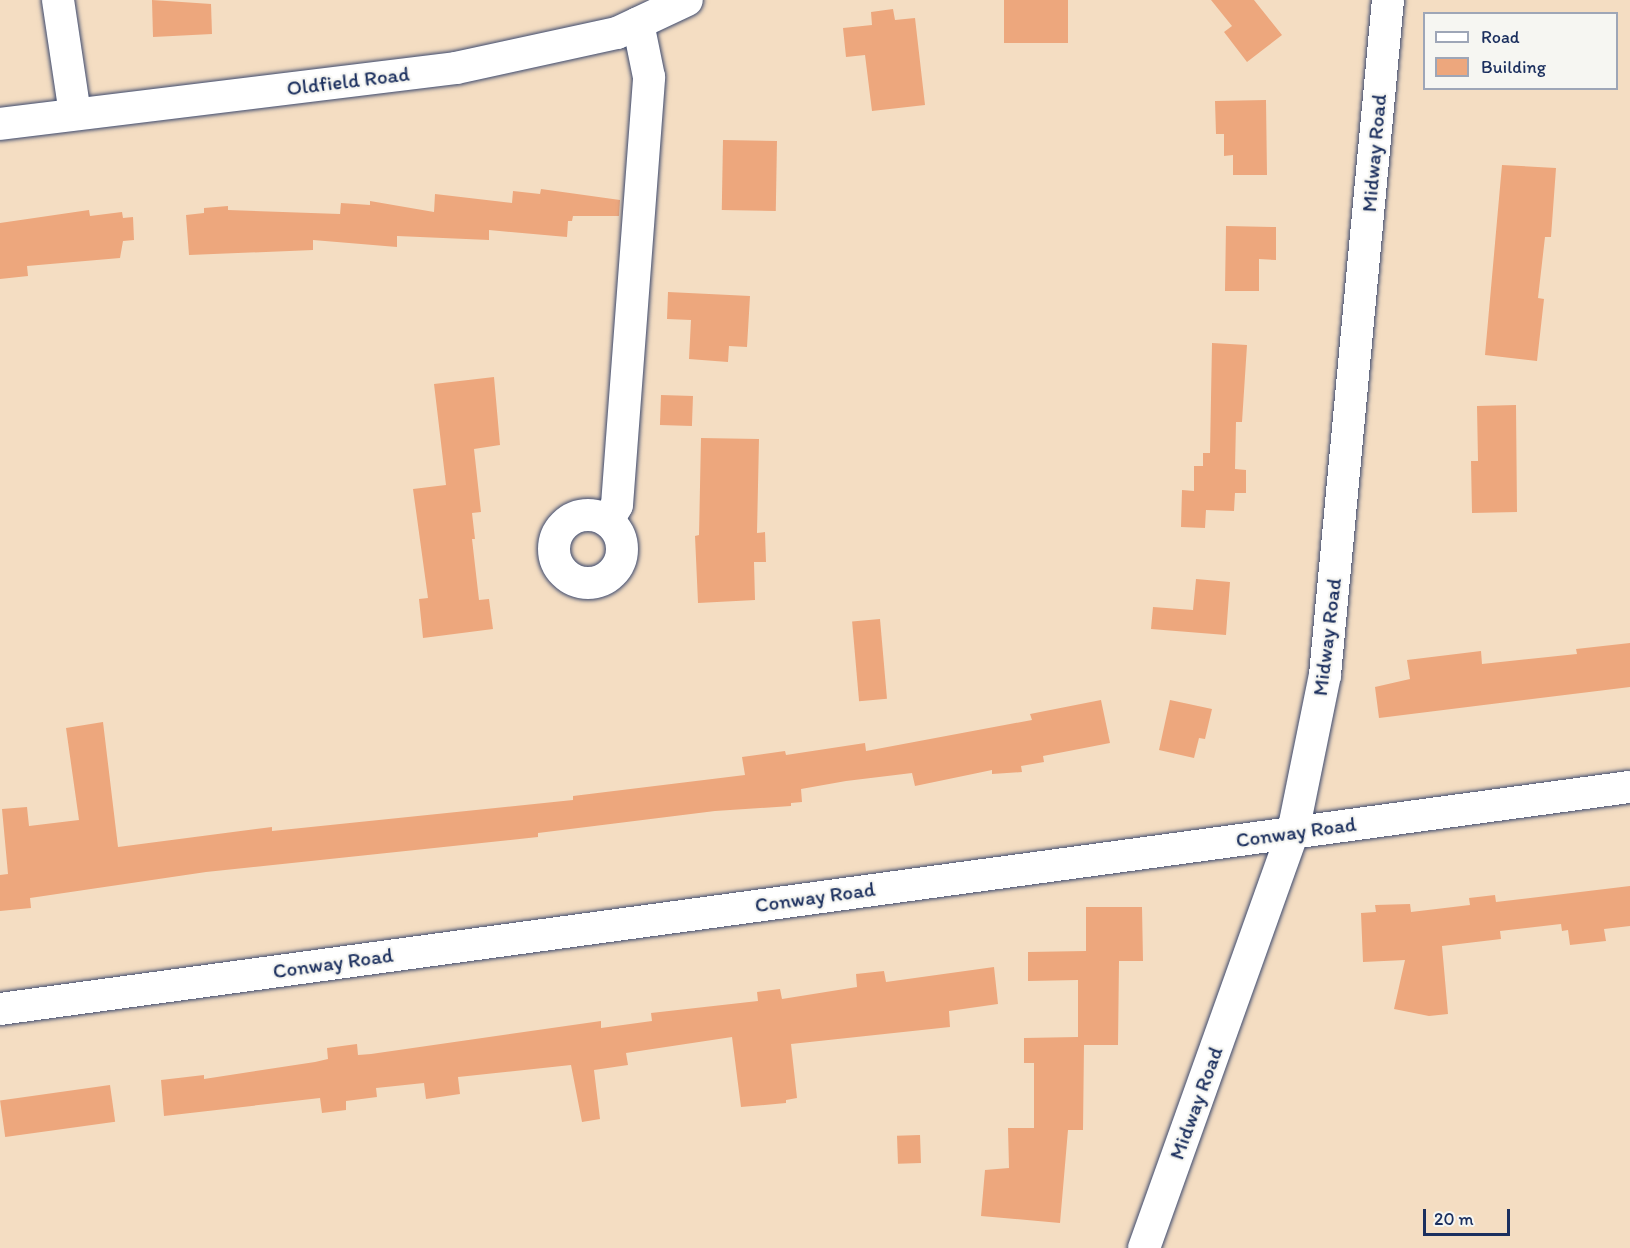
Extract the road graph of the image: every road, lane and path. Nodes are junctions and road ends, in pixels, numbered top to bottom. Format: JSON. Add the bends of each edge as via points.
{"nodes":[{"id":1,"x":58,"y":0,"type":"edge"},
{"id":2,"x":687,"y":0,"type":"edge"},
{"id":3,"x":1388,"y":0,"type":"edge"},
{"id":4,"x":638,"y":23,"type":"junction"},
{"id":5,"x":75,"y":114,"type":"junction"},
{"id":6,"x":0,"y":124,"type":"edge"},
{"id":7,"x":608,"y":521,"type":"dead end"},
{"id":8,"x":1630,"y":787,"type":"edge"},
{"id":9,"x":1293,"y":832,"type":"junction"},
{"id":10,"x":0,"y":1008,"type":"edge"},
{"id":11,"x":1144,"y":1248,"type":"edge"}],
"edges":[{"from":1,"to":5,"type":"street"},
{"from":2,"to":4,"type":"street","name":"Oldfield Road"},
{"from":3,"to":9,"type":"street","name":"Midway Road","via":[[1325,675]]},
{"from":4,"to":5,"type":"street","name":"Oldfield Road","via":[[617,33],[456,68]]},
{"from":4,"to":7,"type":"street","via":[[649,77],[617,505]]},
{"from":5,"to":6,"type":"street","name":"Oldfield Road"},
{"from":8,"to":9,"type":"street","name":"Conway Road"},
{"from":9,"to":10,"type":"street","name":"Conway Road"},
{"from":9,"to":11,"type":"street","name":"Midway Road"}]}
